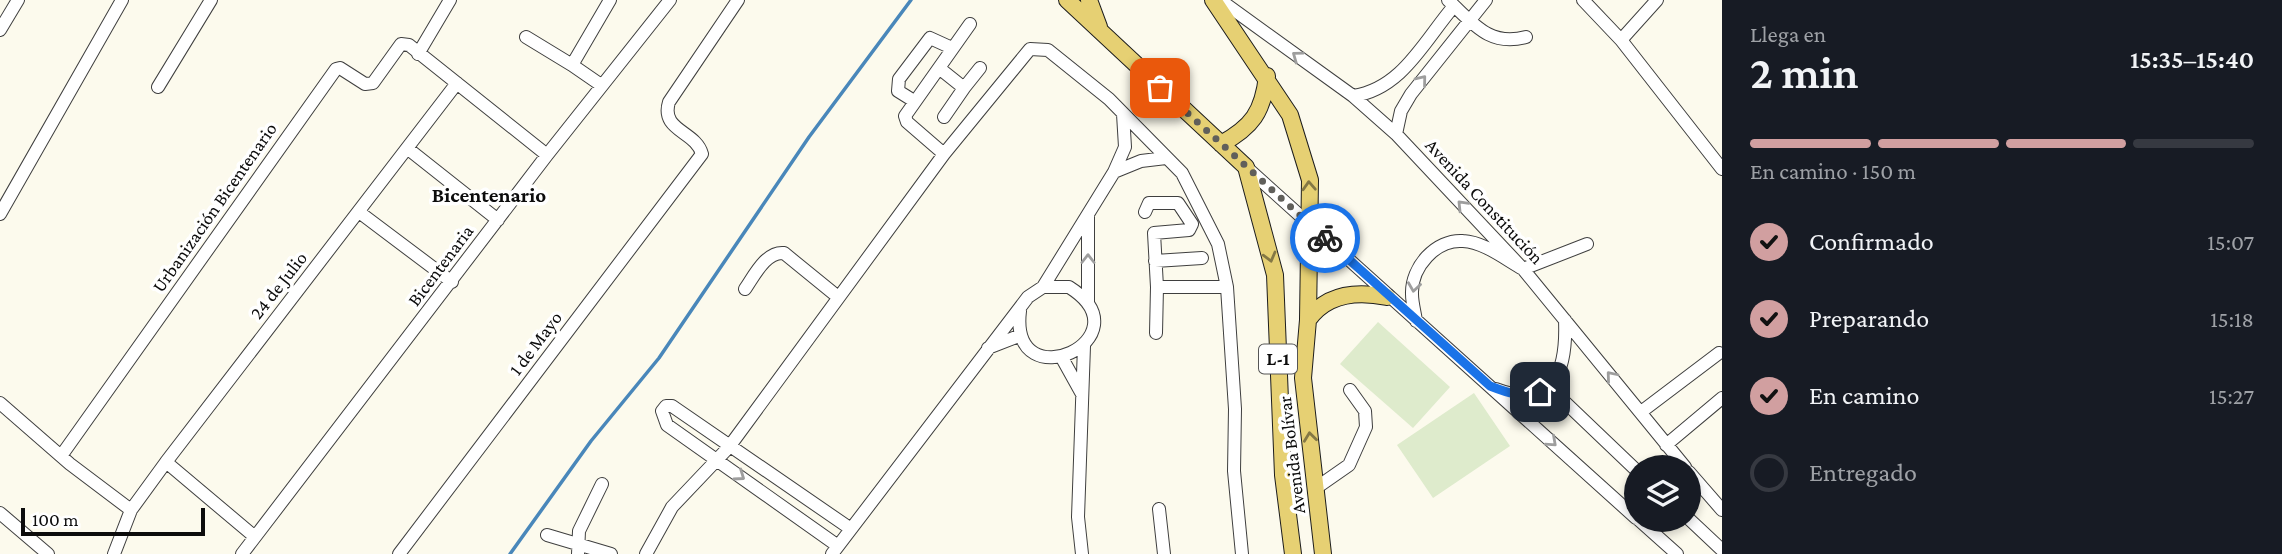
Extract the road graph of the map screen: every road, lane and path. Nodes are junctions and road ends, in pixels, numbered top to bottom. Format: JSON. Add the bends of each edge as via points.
{"nodes":[{"id":1,"x":18,"y":0,"type":"edge"},
{"id":2,"x":122,"y":0,"type":"edge"},
{"id":3,"x":211,"y":0,"type":"edge"},
{"id":4,"x":450,"y":0,"type":"edge"},
{"id":5,"x":610,"y":0,"type":"edge"},
{"id":6,"x":670,"y":0,"type":"edge"},
{"id":7,"x":738,"y":0,"type":"edge"},
{"id":8,"x":1067,"y":0,"type":"edge"},
{"id":9,"x":1089,"y":0,"type":"edge"},
{"id":10,"x":1213,"y":0,"type":"edge"},
{"id":11,"x":1220,"y":0,"type":"edge"},
{"id":12,"x":1486,"y":0,"type":"edge"},
{"id":13,"x":1583,"y":0,"type":"edge"},
{"id":14,"x":1657,"y":0,"type":"edge"},
{"id":15,"x":1450,"y":3,"type":"edge"},
{"id":16,"x":1442,"y":20,"type":"junction"},
{"id":17,"x":1470,"y":20,"type":"junction"},
{"id":18,"x":970,"y":24,"type":"dead end"},
{"id":19,"x":0,"y":30,"type":"edge"},
{"id":20,"x":1100,"y":31,"type":"junction"},
{"id":21,"x":1461,"y":32,"type":"junction"},
{"id":22,"x":526,"y":37,"type":"dead end"},
{"id":23,"x":1526,"y":37,"type":"dead end"},
{"id":24,"x":1621,"y":40,"type":"junction"},
{"id":25,"x":952,"y":48,"type":"junction"},
{"id":26,"x":418,"y":54,"type":"junction"},
{"id":27,"x":572,"y":65,"type":"junction"},
{"id":28,"x":939,"y":68,"type":"junction"},
{"id":29,"x":981,"y":68,"type":"dead end"},
{"id":30,"x":1267,"y":76,"type":"junction"},
{"id":31,"x":457,"y":83,"type":"junction"},
{"id":32,"x":601,"y":85,"type":"junction"},
{"id":33,"x":158,"y":87,"type":"dead end"},
{"id":34,"x":964,"y":88,"type":"junction"},
{"id":35,"x":1353,"y":96,"type":"junction"},
{"id":36,"x":914,"y":100,"type":"junction"},
{"id":37,"x":1123,"y":114,"type":"junction"},
{"id":38,"x":944,"y":117,"type":"dead end"},
{"id":39,"x":1396,"y":134,"type":"junction"},
{"id":40,"x":1221,"y":144,"type":"junction"},
{"id":41,"x":407,"y":148,"type":"junction"},
{"id":42,"x":944,"y":154,"type":"junction"},
{"id":43,"x":547,"y":155,"type":"junction"},
{"id":44,"x":1166,"y":158,"type":"junction"},
{"id":45,"x":1246,"y":167,"type":"junction"},
{"id":46,"x":1722,"y":169,"type":"edge"},
{"id":47,"x":1114,"y":172,"type":"junction"},
{"id":48,"x":359,"y":212,"type":"junction"},
{"id":49,"x":1145,"y":212,"type":"dead end"},
{"id":50,"x":0,"y":214,"type":"edge"},
{"id":51,"x":1088,"y":214,"type":"junction"},
{"id":52,"x":498,"y":220,"type":"junction"},
{"id":53,"x":1308,"y":223,"type":"junction"},
{"id":54,"x":1587,"y":244,"type":"dead end"},
{"id":55,"x":1202,"y":258,"type":"dead end"},
{"id":56,"x":1155,"y":261,"type":"junction"},
{"id":57,"x":1523,"y":269,"type":"junction"},
{"id":58,"x":452,"y":282,"type":"junction"},
{"id":59,"x":1044,"y":287,"type":"junction"},
{"id":60,"x":1157,"y":287,"type":"junction"},
{"id":61,"x":1227,"y":287,"type":"junction"},
{"id":62,"x":745,"y":289,"type":"dead end"},
{"id":63,"x":838,"y":297,"type":"junction"},
{"id":64,"x":1387,"y":297,"type":"junction"},
{"id":65,"x":1088,"y":304,"type":"junction"},
{"id":66,"x":1020,"y":311,"type":"junction"},
{"id":67,"x":1308,"y":320,"type":"junction"},
{"id":68,"x":1565,"y":320,"type":"junction"},
{"id":69,"x":1416,"y":321,"type":"junction"},
{"id":70,"x":1157,"y":333,"type":"dead end"},
{"id":71,"x":1021,"y":335,"type":"junction"},
{"id":72,"x":1084,"y":346,"type":"junction"},
{"id":73,"x":987,"y":348,"type":"junction"},
{"id":74,"x":1719,"y":353,"type":"dead end"},
{"id":75,"x":1062,"y":358,"type":"junction"},
{"id":76,"x":1490,"y":386,"type":"junction"},
{"id":77,"x":1548,"y":386,"type":"junction"},
{"id":78,"x":1350,"y":390,"type":"dead end"},
{"id":79,"x":1084,"y":397,"type":"junction"},
{"id":80,"x":1722,"y":398,"type":"edge"},
{"id":81,"x":0,"y":404,"type":"edge"},
{"id":82,"x":1641,"y":412,"type":"junction"},
{"id":83,"x":1666,"y":445,"type":"junction"},
{"id":84,"x":729,"y":447,"type":"junction"},
{"id":85,"x":1675,"y":455,"type":"edge"},
{"id":86,"x":61,"y":456,"type":"junction"},
{"id":87,"x":1624,"y":459,"type":"edge"},
{"id":88,"x":718,"y":461,"type":"junction"},
{"id":89,"x":166,"y":462,"type":"junction"},
{"id":90,"x":602,"y":484,"type":"dead end"},
{"id":91,"x":1701,"y":486,"type":"edge"},
{"id":92,"x":1317,"y":488,"type":"junction"},
{"id":93,"x":1624,"y":507,"type":"edge"},
{"id":94,"x":1159,"y":509,"type":"dead end"},
{"id":95,"x":131,"y":510,"type":"junction"},
{"id":96,"x":1722,"y":510,"type":"edge"},
{"id":97,"x":0,"y":513,"type":"edge"},
{"id":98,"x":851,"y":529,"type":"junction"},
{"id":99,"x":1701,"y":530,"type":"edge"},
{"id":100,"x":1652,"y":532,"type":"edge"},
{"id":101,"x":547,"y":535,"type":"dead end"},
{"id":102,"x":256,"y":537,"type":"junction"},
{"id":103,"x":578,"y":550,"type":"edge"},
{"id":104,"x":835,"y":550,"type":"edge"},
{"id":105,"x":1722,"y":550,"type":"edge"},
{"id":106,"x":48,"y":554,"type":"edge"},
{"id":107,"x":114,"y":554,"type":"edge"},
{"id":108,"x":242,"y":554,"type":"edge"},
{"id":109,"x":399,"y":554,"type":"edge"},
{"id":110,"x":611,"y":554,"type":"edge"},
{"id":111,"x":646,"y":554,"type":"edge"},
{"id":112,"x":1082,"y":554,"type":"edge"},
{"id":113,"x":1164,"y":554,"type":"edge"},
{"id":114,"x":1242,"y":554,"type":"edge"},
{"id":115,"x":1293,"y":554,"type":"edge"},
{"id":116,"x":1323,"y":554,"type":"edge"},
{"id":117,"x":1677,"y":554,"type":"edge"}],
"edges":[{"from":1,"to":19,"type":"street"},
{"from":2,"to":50,"type":"street"},
{"from":3,"to":33,"type":"street"},
{"from":4,"to":26,"type":"street"},
{"from":5,"to":27,"type":"street"},
{"from":6,"to":32,"type":"street","name":"Bicentenaria"},
{"from":7,"to":109,"type":"street","name":"1 de Mayo","via":[[666,113],[670,123],[696,141],[702,154]]},
{"from":8,"to":20,"type":"main road"},
{"from":9,"to":20,"type":"main road"},
{"from":10,"to":30,"type":"main road","name":"Avenida Bolívar","number":"L-1"},
{"from":35,"to":11,"type":"street","name":"Avenida Constitución","one_way":true},
{"from":12,"to":17,"type":"street"},
{"from":13,"to":24,"type":"street"},
{"from":14,"to":24,"type":"street"},
{"from":15,"to":16,"type":"street"},
{"from":15,"to":17,"type":"street"},
{"from":16,"to":21,"type":"street"},
{"from":16,"to":35,"type":"street","via":[[1393,80],[1371,93]]},
{"from":17,"to":21,"type":"street"},
{"from":17,"to":23,"type":"street","via":[[1490,38],[1513,41]]},
{"from":18,"to":25,"type":"street"},
{"from":20,"to":40,"type":"main road"},
{"from":39,"to":21,"type":"street","one_way":true,"via":[[1411,94]]},
{"from":22,"to":27,"type":"street"},
{"from":24,"to":46,"type":"street"},
{"from":25,"to":28,"type":"street"},
{"from":25,"to":36,"type":"street","via":[[930,38],[900,79],[898,91]]},
{"from":26,"to":31,"type":"street"},
{"from":26,"to":86,"type":"street","name":"Urbanización Bicentenario","via":[[401,44],[370,84],[340,68],[333,72]]},
{"from":27,"to":32,"type":"street"},
{"from":28,"to":34,"type":"street"},
{"from":28,"to":36,"type":"street"},
{"from":29,"to":34,"type":"street"},
{"from":30,"to":40,"type":"main road","via":[[1264,98],[1252,124]]},
{"from":53,"to":30,"type":"main road","name":"Avenida Bolívar","number":"L-1","one_way":true,"via":[[1310,180],[1290,115]]},
{"from":31,"to":41,"type":"street","name":"24 de Julio"},
{"from":31,"to":43,"type":"street"},
{"from":32,"to":43,"type":"street","name":"Bicentenaria"},
{"from":34,"to":38,"type":"street"},
{"from":35,"to":39,"type":"street","name":"Avenida Constitución"},
{"from":36,"to":42,"type":"street","via":[[905,116],[908,122]]},
{"from":37,"to":42,"type":"street","via":[[1048,50],[1030,49]]},
{"from":37,"to":44,"type":"street"},
{"from":37,"to":47,"type":"street","via":[[1125,147]]},
{"from":57,"to":39,"type":"street","name":"Avenida Constitución","one_way":true},
{"from":40,"to":45,"type":"main road"},
{"from":41,"to":48,"type":"street","name":"24 de Julio"},
{"from":41,"to":52,"type":"street"},
{"from":42,"to":63,"type":"street"},
{"from":43,"to":52,"type":"street","name":"Bicentenaria"},
{"from":44,"to":47,"type":"street","via":[[1141,161]]},
{"from":44,"to":61,"type":"street","via":[[1182,173],[1217,244]]},
{"from":45,"to":53,"type":"street"},
{"from":45,"to":115,"type":"main road","name":"Avenida Bolívar","number":"L-1","one_way":true,"via":[[1275,275],[1283,475]]},
{"from":47,"to":51,"type":"street"},
{"from":48,"to":58,"type":"street"},
{"from":48,"to":89,"type":"street","name":"24 de Julio"},
{"from":49,"to":56,"type":"street","via":[[1149,203],[1178,203],[1192,224],[1189,230],[1154,233]]},
{"from":51,"to":59,"type":"street"},
{"from":65,"to":51,"type":"street","one_way":true},
{"from":52,"to":58,"type":"street","name":"Bicentenaria"},
{"from":53,"to":64,"type":"street"},
{"from":53,"to":67,"type":"main road","name":"Avenida Bolívar","number":"L-1"},
{"from":54,"to":57,"type":"street"},
{"from":55,"to":56,"type":"street"},
{"from":56,"to":60,"type":"street"},
{"from":57,"to":68,"type":"street","name":"Avenida Constitución"},
{"from":57,"to":69,"type":"street","one_way":true,"via":[[1480,245],[1464,240],[1445,242],[1434,249],[1414,280]]},
{"from":58,"to":102,"type":"street","name":"Bicentenaria"},
{"from":59,"to":65,"type":"street","via":[[1069,287]]},
{"from":59,"to":66,"type":"street","via":[[1028,297]]},
{"from":60,"to":61,"type":"street"},
{"from":60,"to":70,"type":"street"},
{"from":61,"to":114,"type":"street"},
{"from":62,"to":63,"type":"street","via":[[769,256],[784,253]]},
{"from":63,"to":84,"type":"street"},
{"from":64,"to":67,"type":"main road","via":[[1350,294],[1315,310]]},
{"from":64,"to":69,"type":"street"},
{"from":65,"to":72,"type":"street","via":[[1092,326]]},
{"from":66,"to":71,"type":"street"},
{"from":66,"to":73,"type":"street"},
{"from":92,"to":67,"type":"main road","name":"Avenida Bolívar","number":"L-1","one_way":true,"via":[[1303,378]]},
{"from":68,"to":77,"type":"street","via":[[1563,366]]},
{"from":82,"to":68,"type":"street","name":"Avenida Constitución","one_way":true},
{"from":69,"to":76,"type":"street"},
{"from":71,"to":73,"type":"street"},
{"from":71,"to":75,"type":"street","via":[[1032,350]]},
{"from":72,"to":75,"type":"street"},
{"from":72,"to":79,"type":"street"},
{"from":73,"to":98,"type":"street"},
{"from":74,"to":82,"type":"street"},
{"from":75,"to":79,"type":"street"},
{"from":76,"to":77,"type":"street","via":[[1527,396]]},
{"from":76,"to":93,"type":"street","one_way":true},
{"from":77,"to":87,"type":"street"},
{"from":78,"to":92,"type":"street","via":[[1365,411],[1366,427],[1349,465]]},
{"from":79,"to":112,"type":"street","via":[[1078,517]]},
{"from":80,"to":83,"type":"street"},
{"from":81,"to":86,"type":"street"},
{"from":82,"to":83,"type":"street","name":"Avenida Constitución"},
{"from":83,"to":85,"type":"street","name":"Avenida Constitución"},
{"from":84,"to":88,"type":"street"},
{"from":84,"to":88,"type":"street","via":[[666,405],[662,411],[667,425]]},
{"from":84,"to":98,"type":"street"},
{"from":86,"to":95,"type":"street"},
{"from":88,"to":104,"type":"street","one_way":true},
{"from":88,"to":111,"type":"street","via":[[672,507]]},
{"from":89,"to":95,"type":"street","name":"24 de Julio"},
{"from":89,"to":102,"type":"street"},
{"from":90,"to":103,"type":"street","via":[[579,531]]},
{"from":91,"to":96,"type":"street"},
{"from":92,"to":116,"type":"main road","name":"Avenida Bolívar","number":"L-1"},
{"from":94,"to":113,"type":"street"},
{"from":95,"to":107,"type":"street","name":"24 de Julio"},
{"from":97,"to":106,"type":"street"},
{"from":98,"to":104,"type":"street"},
{"from":99,"to":105,"type":"street"},
{"from":100,"to":117,"type":"street"},
{"from":101,"to":103,"type":"street"},
{"from":102,"to":108,"type":"street","name":"Bicentenaria"},
{"from":103,"to":110,"type":"street"}]}
